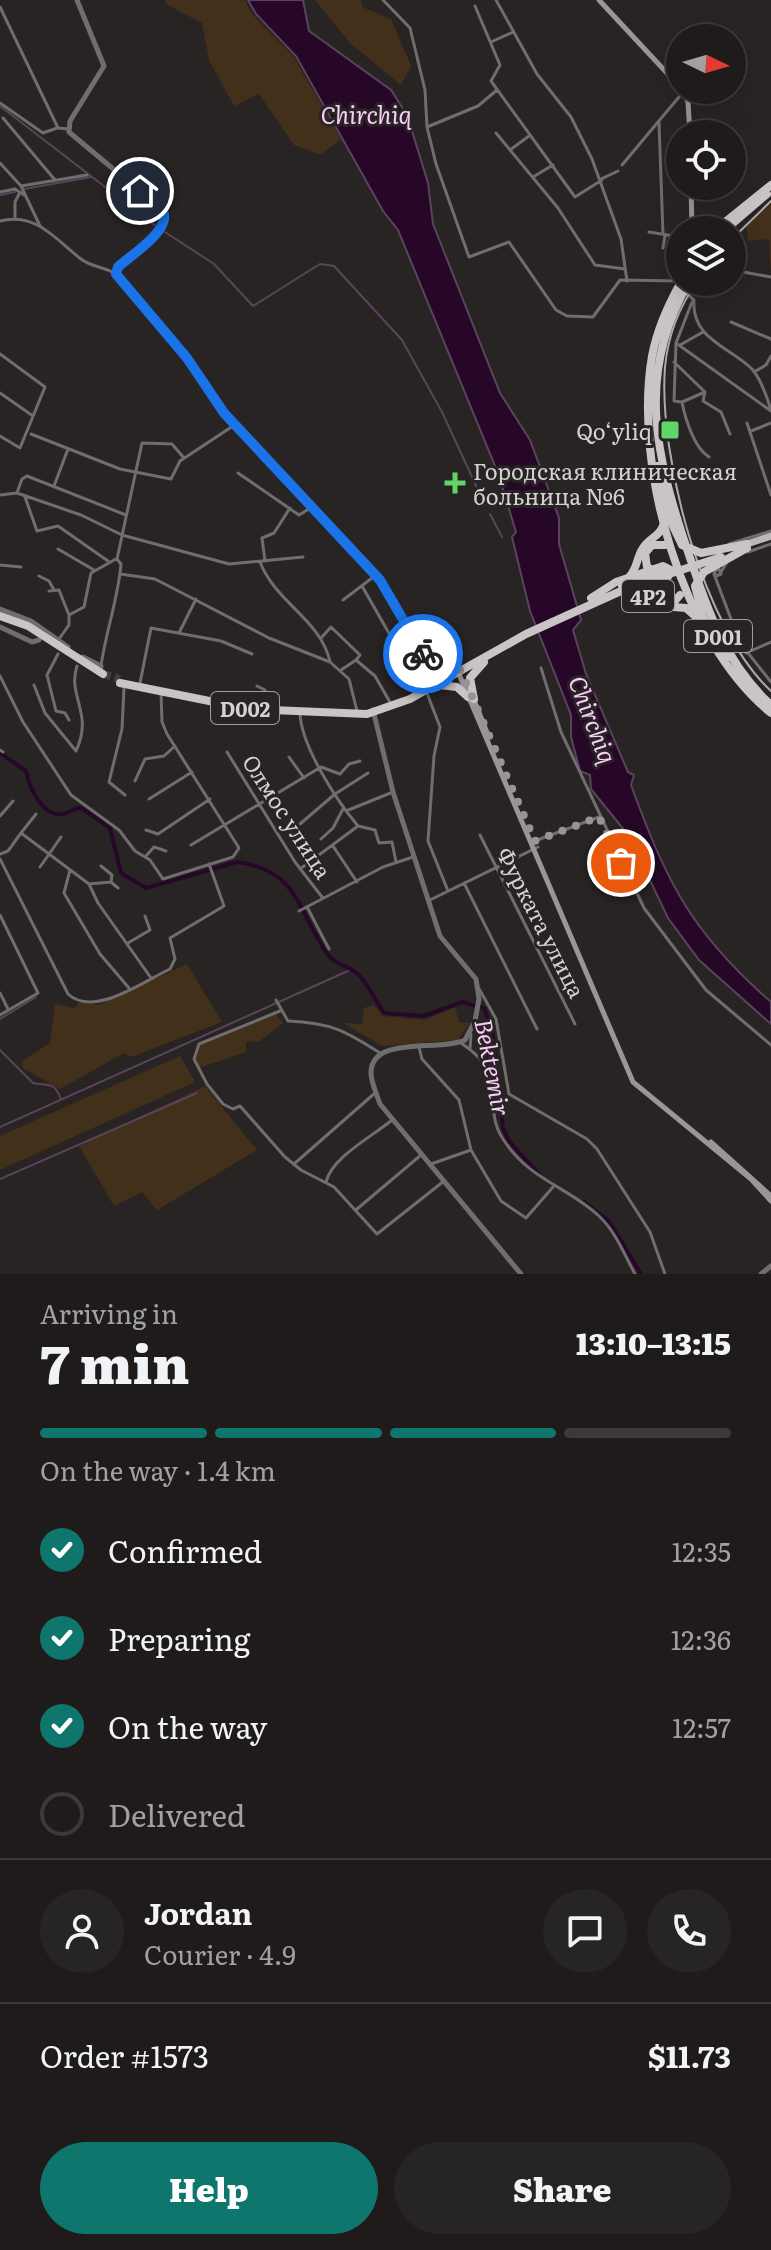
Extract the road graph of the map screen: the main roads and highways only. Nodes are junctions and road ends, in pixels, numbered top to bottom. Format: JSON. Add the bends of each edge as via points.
{"nodes":[{"id":1,"x":599,"y":0,"type":"edge"},
{"id":2,"x":666,"y":72,"type":"edge"},
{"id":3,"x":771,"y":185,"type":"edge"},
{"id":4,"x":771,"y":191,"type":"edge"},
{"id":5,"x":732,"y":216,"type":"edge"},
{"id":6,"x":742,"y":216,"type":"edge"},
{"id":7,"x":676,"y":296,"type":"edge"},
{"id":8,"x":678,"y":296,"type":"edge"},
{"id":9,"x":655,"y":420,"type":"junction"},
{"id":10,"x":662,"y":515,"type":"junction"},
{"id":11,"x":771,"y":538,"type":"edge"},
{"id":12,"x":747,"y":546,"type":"junction"},
{"id":13,"x":688,"y":554,"type":"junction"},
{"id":14,"x":676,"y":558,"type":"junction"},
{"id":15,"x":663,"y":574,"type":"junction"},
{"id":16,"x":695,"y":576,"type":"junction"},
{"id":17,"x":683,"y":579,"type":"junction"},
{"id":18,"x":625,"y":587,"type":"junction"},
{"id":19,"x":0,"y":618,"type":"edge"},
{"id":20,"x":700,"y":623,"type":"junction"},
{"id":21,"x":40,"y":627,"type":"road end"},
{"id":22,"x":525,"y":632,"type":"junction"},
{"id":23,"x":42,"y":639,"type":"junction"},
{"id":24,"x":57,"y":646,"type":"junction"},
{"id":25,"x":499,"y":649,"type":"junction"},
{"id":26,"x":459,"y":670,"type":"junction"},
{"id":27,"x":750,"y":684,"type":"junction"},
{"id":28,"x":426,"y":688,"type":"junction"},
{"id":29,"x":471,"y":698,"type":"junction"},
{"id":30,"x":768,"y":701,"type":"edge"},
{"id":31,"x":373,"y":711,"type":"junction"},
{"id":32,"x":771,"y":713,"type":"edge"},
{"id":33,"x":771,"y":1198,"type":"edge"}],
"edges":[{"from":1,"to":2,"type":"main road"},
{"from":3,"to":5,"type":"highway"},
{"from":4,"to":6,"type":"highway"},
{"from":7,"to":10,"type":"highway","number":"D001","via":[[658,335],[649,377],[650,444]]},
{"from":8,"to":9,"type":"highway","number":"D001","via":[[662,345]]},
{"from":9,"to":12,"type":"highway","bridge":true,"via":[[657,466],[682,545],[701,553]]},
{"from":9,"to":13,"type":"highway","number":"D001","via":[[662,471]]},
{"from":10,"to":14,"type":"highway","number":"D001"},
{"from":10,"to":18,"type":"highway","number":"4P2","via":[[661,532],[644,546]]},
{"from":11,"to":12,"type":"main road"},
{"from":12,"to":15,"type":"highway","number":"D002","bridge":true},
{"from":12,"to":27,"type":"highway","bridge":true,"via":[[704,572],[695,586],[703,617],[726,659]]},
{"from":13,"to":14,"type":"highway","via":[[684,561]]},
{"from":13,"to":16,"type":"highway","number":"D001"},
{"from":14,"to":15,"type":"highway","bridge":true,"via":[[665,545],[651,546],[644,557],[649,570]]},
{"from":14,"to":17,"type":"highway","number":"D001"},
{"from":15,"to":17,"type":"highway","bridge":true,"via":[[654,588],[658,600],[670,603],[680,595]]},
{"from":15,"to":18,"type":"highway","number":"D002","bridge":true},
{"from":16,"to":17,"type":"highway","via":[[688,572]]},
{"from":16,"to":27,"type":"highway","number":"D001","via":[[719,637]]},
{"from":17,"to":20,"type":"highway","number":"D001"},
{"from":18,"to":18,"type":"highway","via":[[667,579],[671,570],[663,566]]},
{"from":18,"to":20,"type":"highway","number":"4P2","via":[[662,606],[687,609]]},
{"from":18,"to":22,"type":"highway","number":"D002"},
{"from":19,"to":23,"type":"highway","via":[[21,622]]},
{"from":20,"to":32,"type":"highway","number":"D001","via":[[730,672]]},
{"from":21,"to":23,"type":"highway"},
{"from":22,"to":25,"type":"highway","number":"D002"},
{"from":22,"to":26,"type":"highway","number":"D002"},
{"from":23,"to":24,"type":"highway"},
{"from":24,"to":24,"type":"highway","via":[[102,673],[77,666]]},
{"from":25,"to":26,"type":"highway","number":"D002"},
{"from":25,"to":29,"type":"highway","via":[[472,674]]},
{"from":26,"to":28,"type":"highway","number":"D002"},
{"from":26,"to":28,"type":"highway","via":[[441,668],[425,658],[430,677]]},
{"from":26,"to":29,"type":"main road"},
{"from":27,"to":30,"type":"highway","number":"D001"},
{"from":28,"to":29,"type":"highway","via":[[453,685]]},
{"from":28,"to":31,"type":"highway","number":"D002"},
{"from":28,"to":31,"type":"highway","number":"D002"},
{"from":29,"to":33,"type":"main road","via":[[637,1084]]},
{"from":31,"to":31,"type":"highway","number":"D002","via":[[300,713],[241,708],[122,682],[267,708]]}]}
